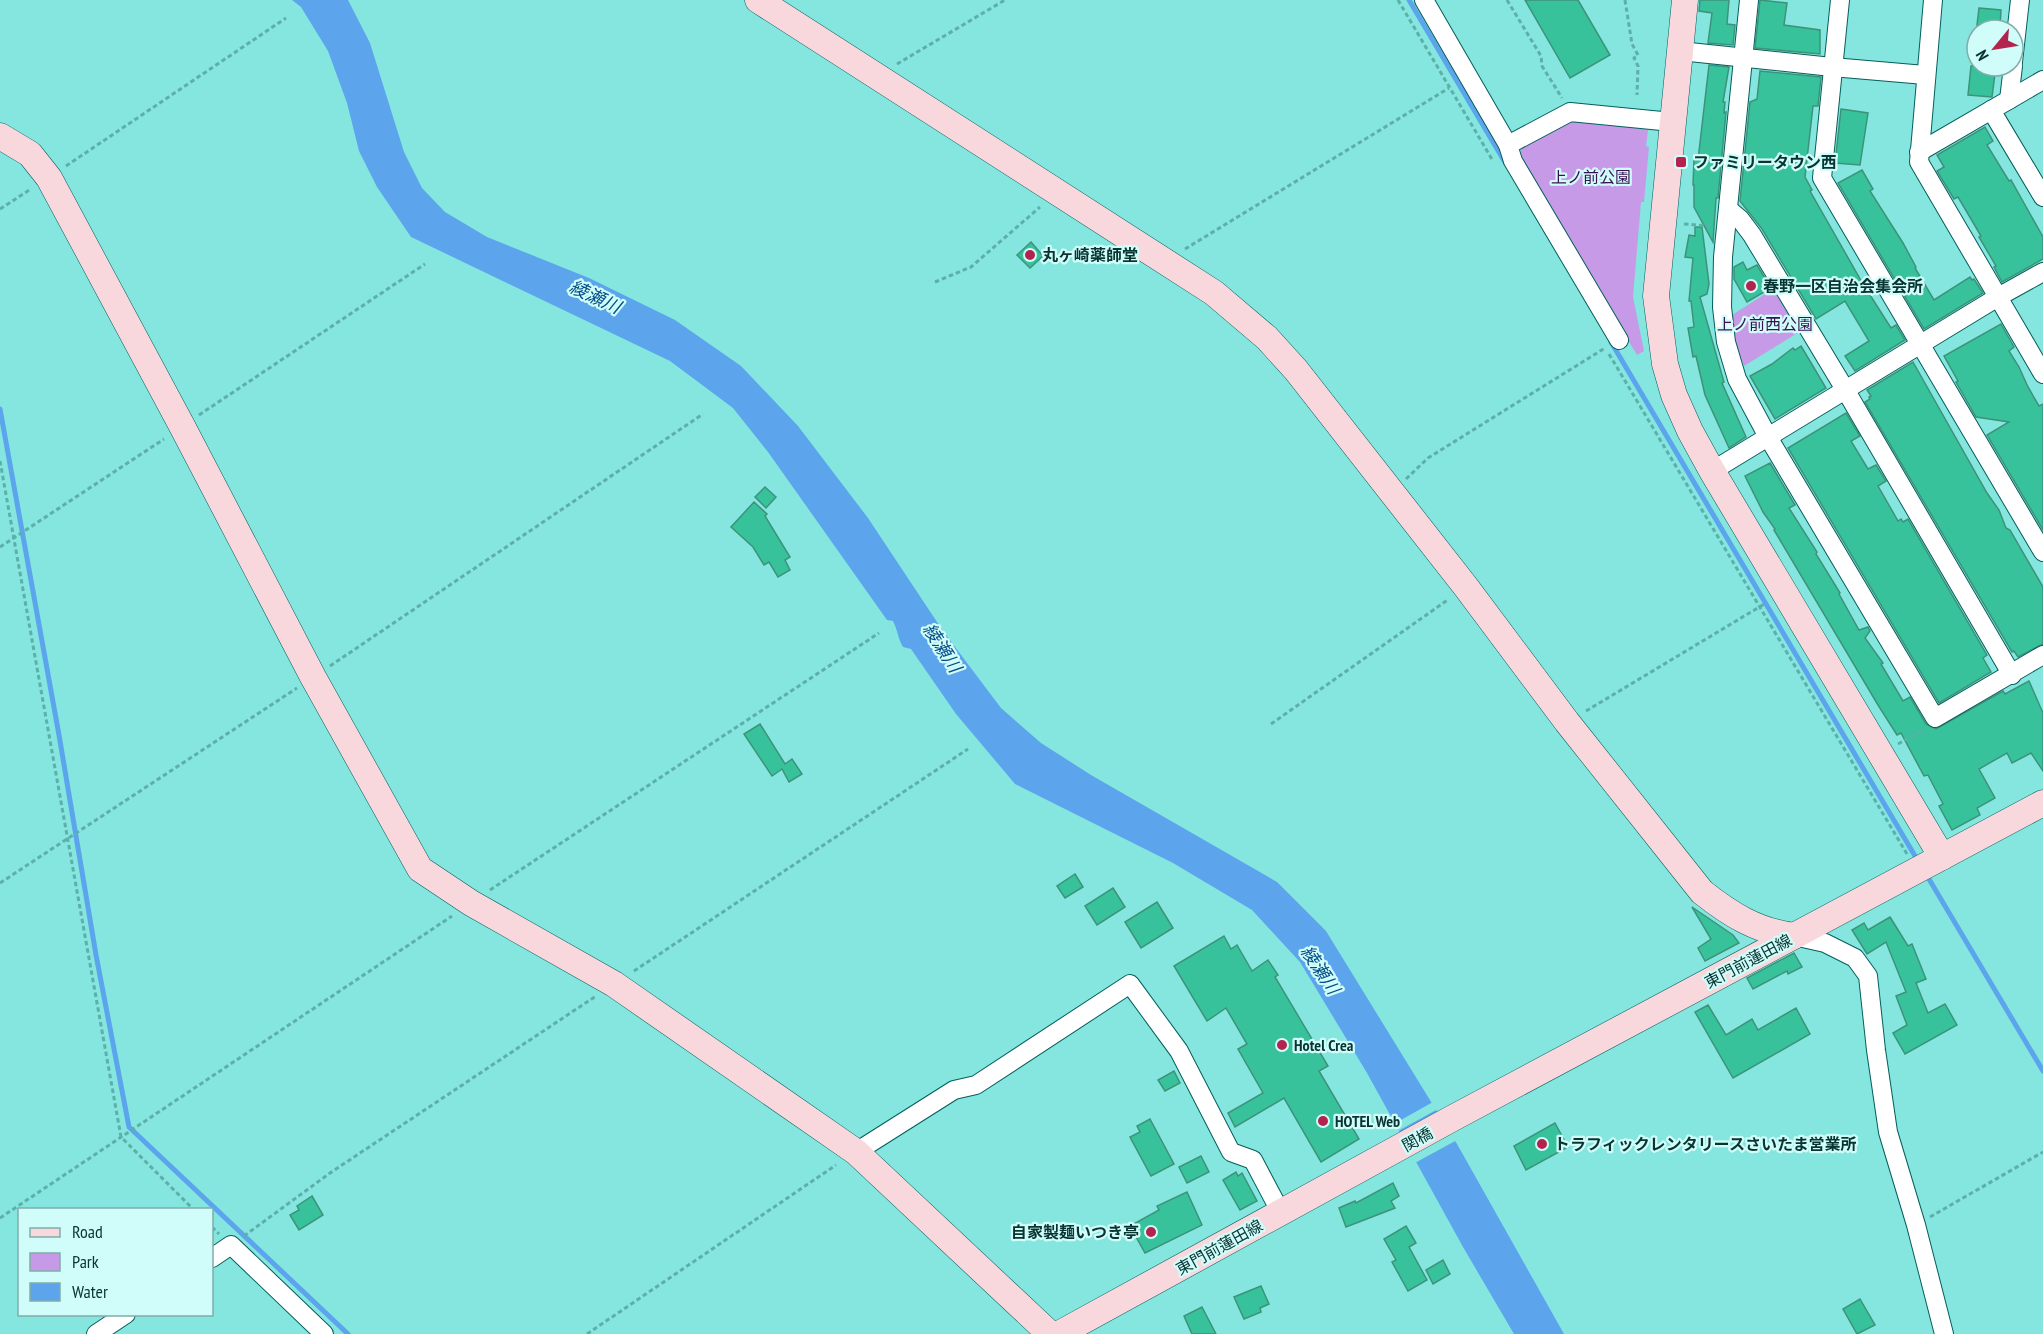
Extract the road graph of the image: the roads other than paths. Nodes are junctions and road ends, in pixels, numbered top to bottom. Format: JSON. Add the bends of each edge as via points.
{"nodes":[{"id":1,"x":758,"y":0,"type":"edge"},
{"id":2,"x":1424,"y":0,"type":"edge"},
{"id":3,"x":1685,"y":0,"type":"edge"},
{"id":4,"x":1749,"y":0,"type":"edge"},
{"id":5,"x":1840,"y":0,"type":"edge"},
{"id":6,"x":1933,"y":0,"type":"edge"},
{"id":7,"x":2020,"y":0,"type":"edge"},
{"id":8,"x":2018,"y":18,"type":"edge"},
{"id":9,"x":1680,"y":51,"type":"junction"},
{"id":10,"x":1742,"y":58,"type":"junction"},
{"id":11,"x":1832,"y":67,"type":"junction"},
{"id":12,"x":1925,"y":75,"type":"junction"},
{"id":13,"x":2011,"y":78,"type":"edge"},
{"id":14,"x":2043,"y":80,"type":"edge"},
{"id":15,"x":2009,"y":100,"type":"junction"},
{"id":16,"x":1991,"y":110,"type":"junction"},
{"id":17,"x":1672,"y":122,"type":"junction"},
{"id":18,"x":0,"y":136,"type":"edge"},
{"id":19,"x":1508,"y":145,"type":"junction"},
{"id":20,"x":1918,"y":152,"type":"junction"},
{"id":21,"x":2043,"y":197,"type":"edge"},
{"id":22,"x":1728,"y":209,"type":"junction"},
{"id":23,"x":2043,"y":272,"type":"edge"},
{"id":24,"x":1998,"y":297,"type":"junction"},
{"id":25,"x":1612,"y":344,"type":"road end"},
{"id":26,"x":1920,"y":345,"type":"junction"},
{"id":27,"x":2043,"y":374,"type":"edge"},
{"id":28,"x":1846,"y":391,"type":"junction"},
{"id":29,"x":1768,"y":437,"type":"junction"},
{"id":30,"x":1712,"y":471,"type":"junction"},
{"id":31,"x":2043,"y":552,"type":"edge"},
{"id":32,"x":2043,"y":655,"type":"edge"},
{"id":33,"x":2012,"y":675,"type":"junction"},
{"id":34,"x":2043,"y":803,"type":"edge"},
{"id":35,"x":1942,"y":857,"type":"junction"},
{"id":36,"x":1794,"y":936,"type":"junction"},
{"id":37,"x":1453,"y":1118,"type":"joint"},
{"id":38,"x":856,"y":1152,"type":"junction"},
{"id":39,"x":1380,"y":1159,"type":"joint"},
{"id":40,"x":1281,"y":1213,"type":"junction"},
{"id":41,"x":213,"y":1257,"type":"edge"},
{"id":42,"x":123,"y":1316,"type":"edge"},
{"id":43,"x":96,"y":1334,"type":"edge"},
{"id":44,"x":324,"y":1334,"type":"edge"},
{"id":45,"x":1050,"y":1334,"type":"edge"},
{"id":46,"x":1059,"y":1334,"type":"edge"},
{"id":47,"x":1944,"y":1334,"type":"edge"}],
"edges":[{"from":1,"to":36,"type":"street","via":[[1170,264],[1267,338],[1296,370],[1702,892],[1746,922],[1771,933]]},
{"from":2,"to":19,"type":"street"},
{"from":3,"to":9,"type":"street"},
{"from":4,"to":10,"type":"street"},
{"from":5,"to":11,"type":"street"},
{"from":6,"to":12,"type":"street"},
{"from":7,"to":8,"type":"street"},
{"from":9,"to":10,"type":"street"},
{"from":9,"to":17,"type":"street"},
{"from":10,"to":11,"type":"street"},
{"from":10,"to":22,"type":"street"},
{"from":11,"to":12,"type":"street"},
{"from":11,"to":26,"type":"street","via":[[1822,178]]},
{"from":12,"to":20,"type":"street"},
{"from":13,"to":15,"type":"street"},
{"from":14,"to":15,"type":"street"},
{"from":15,"to":16,"type":"street"},
{"from":16,"to":20,"type":"street"},
{"from":16,"to":21,"type":"street"},
{"from":17,"to":19,"type":"street","via":[[1570,111]]},
{"from":17,"to":30,"type":"street","via":[[1656,296],[1659,328],[1674,395]]},
{"from":18,"to":38,"type":"street","via":[[30,154],[49,178],[313,677],[420,868],[471,903],[614,984]]},
{"from":19,"to":25,"type":"street"},
{"from":20,"to":24,"type":"street","via":[[1919,162]]},
{"from":22,"to":28,"type":"street","via":[[1752,235]]},
{"from":22,"to":29,"type":"street","via":[[1722,297],[1726,342],[1737,379]]},
{"from":23,"to":24,"type":"street"},
{"from":24,"to":26,"type":"street"},
{"from":24,"to":27,"type":"street"},
{"from":26,"to":28,"type":"street"},
{"from":26,"to":31,"type":"street"},
{"from":28,"to":29,"type":"street"},
{"from":28,"to":33,"type":"street"},
{"from":29,"to":30,"type":"street"},
{"from":29,"to":33,"type":"street","via":[[1935,718]]},
{"from":30,"to":35,"type":"street"},
{"from":32,"to":33,"type":"street"},
{"from":34,"to":35,"type":"street","name":"東門前蓮田線"},
{"from":35,"to":36,"type":"street","name":"東門前蓮田線"},
{"from":36,"to":37,"type":"street","name":"東門前蓮田線"},
{"from":36,"to":47,"type":"street","via":[[1825,943],[1855,958],[1868,976],[1888,1132],[1917,1225]]},
{"from":37,"to":39,"type":"street","name":"関橋"},
{"from":38,"to":40,"type":"street","via":[[954,1090],[976,1085],[1130,984],[1179,1051],[1231,1152],[1253,1160]]},
{"from":38,"to":45,"type":"street"},
{"from":39,"to":40,"type":"street","name":"東門前蓮田線"},
{"from":40,"to":46,"type":"street","name":"東門前蓮田線"},
{"from":41,"to":44,"type":"street","via":[[231,1245]]},
{"from":42,"to":43,"type":"street"}]}
